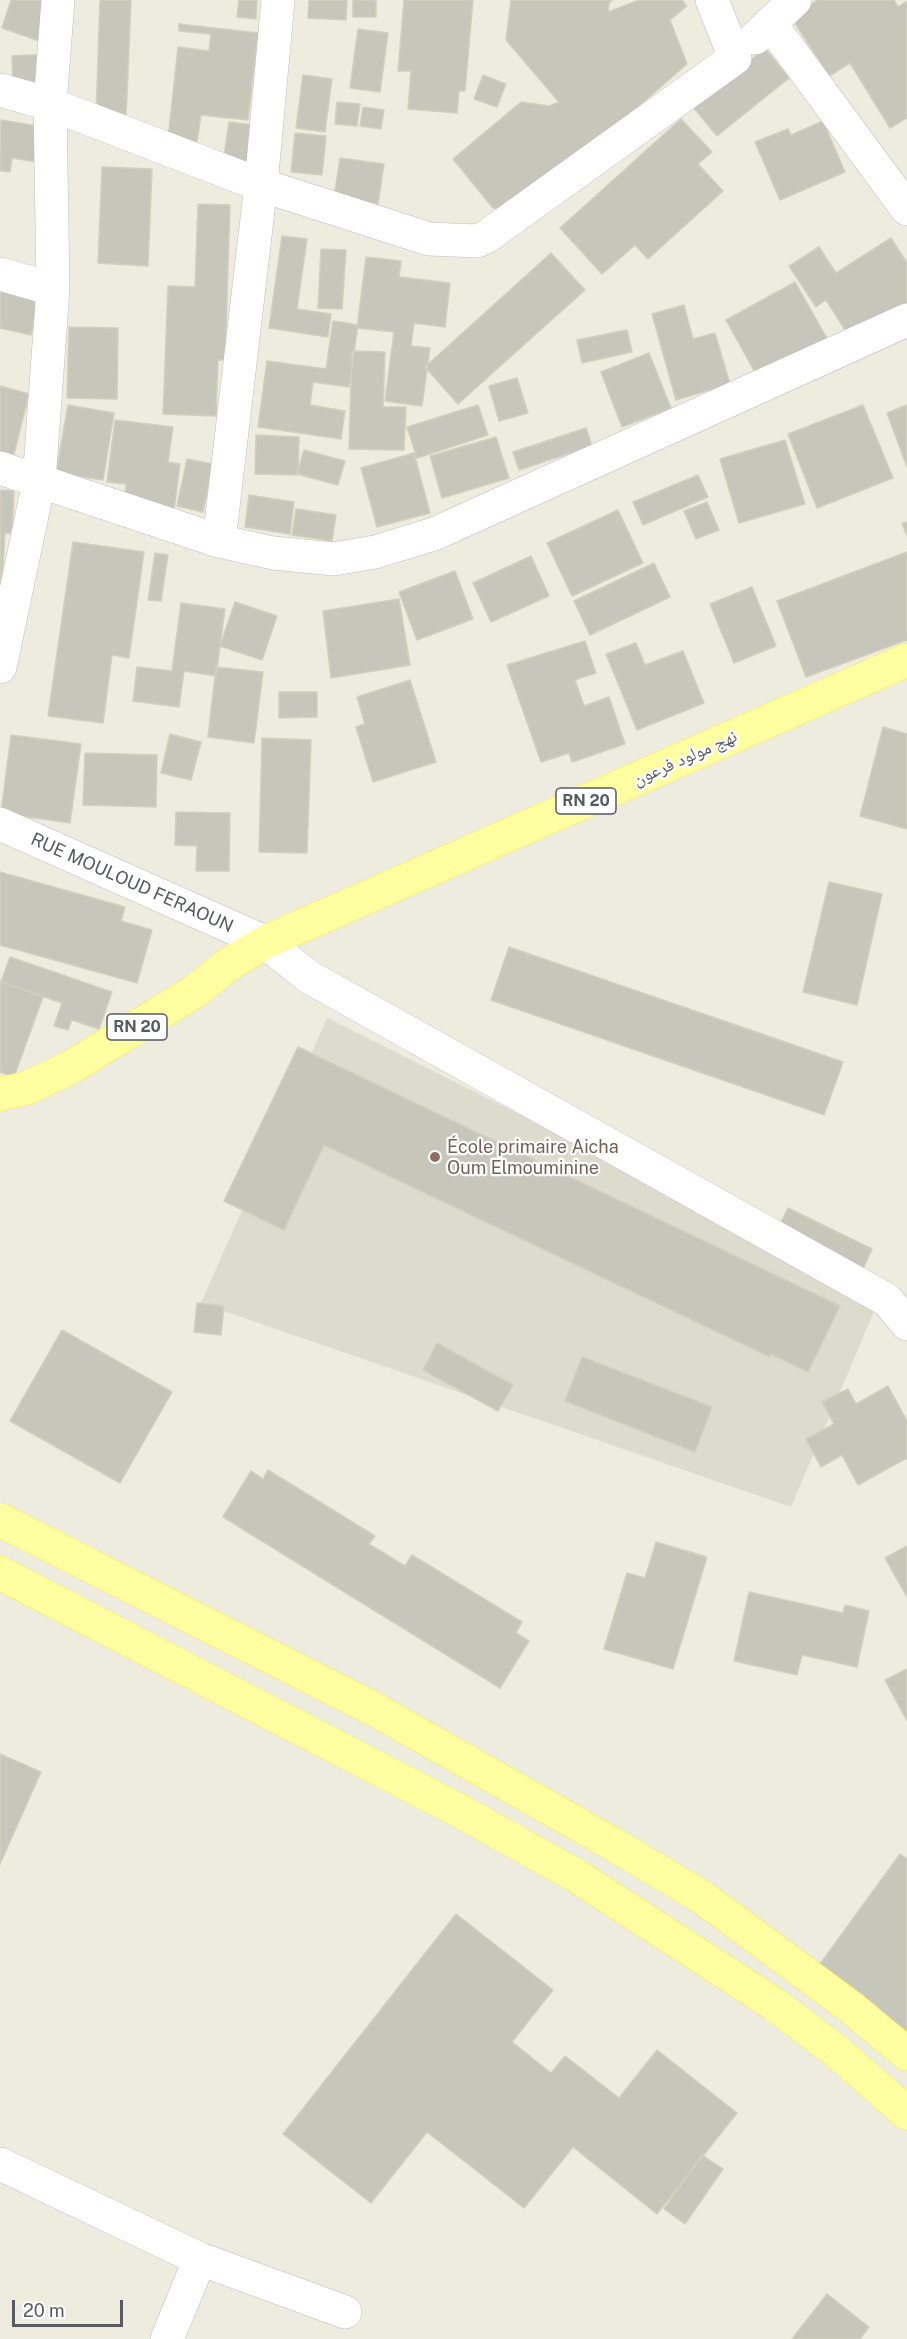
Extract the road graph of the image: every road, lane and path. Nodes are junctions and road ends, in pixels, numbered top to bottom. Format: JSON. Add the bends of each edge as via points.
{"nodes":[{"id":1,"x":58,"y":0,"type":"edge"},
{"id":2,"x":278,"y":0,"type":"edge"},
{"id":3,"x":712,"y":0,"type":"edge"},
{"id":4,"x":795,"y":0,"type":"edge"},
{"id":5,"x":770,"y":23,"type":"junction"},
{"id":6,"x":735,"y":58,"type":"junction"},
{"id":7,"x":0,"y":90,"type":"edge"},
{"id":8,"x":50,"y":104,"type":"junction"},
{"id":9,"x":261,"y":185,"type":"junction"},
{"id":10,"x":907,"y":209,"type":"edge"},
{"id":11,"x":0,"y":274,"type":"edge"},
{"id":12,"x":53,"y":289,"type":"junction"},
{"id":13,"x":907,"y":320,"type":"edge"},
{"id":14,"x":0,"y":468,"type":"edge"},
{"id":15,"x":39,"y":482,"type":"junction"},
{"id":16,"x":219,"y":541,"type":"junction"},
{"id":17,"x":907,"y":660,"type":"edge"},
{"id":18,"x":0,"y":667,"type":"edge"},
{"id":19,"x":0,"y":824,"type":"edge"},
{"id":20,"x":265,"y":942,"type":"junction"},
{"id":21,"x":0,"y":1094,"type":"edge"},
{"id":22,"x":907,"y":1324,"type":"edge"},
{"id":23,"x":0,"y":1520,"type":"edge"},
{"id":24,"x":0,"y":1573,"type":"edge"},
{"id":25,"x":907,"y":2054,"type":"edge"},
{"id":26,"x":907,"y":2113,"type":"edge"},
{"id":27,"x":0,"y":2164,"type":"edge"},
{"id":28,"x":200,"y":2259,"type":"junction"},
{"id":29,"x":345,"y":2312,"type":"dead end"},
{"id":30,"x":166,"y":2339,"type":"edge"}],
"edges":[{"from":1,"to":8,"type":"street"},
{"from":2,"to":9,"type":"street"},
{"from":3,"to":6,"type":"street"},
{"from":4,"to":5,"type":"street"},
{"from":5,"to":6,"type":"street"},
{"from":5,"to":10,"type":"street"},
{"from":6,"to":9,"type":"street","via":[[477,241],[429,239]]},
{"from":7,"to":8,"type":"street"},
{"from":8,"to":9,"type":"street"},
{"from":8,"to":12,"type":"street"},
{"from":9,"to":16,"type":"street"},
{"from":11,"to":12,"type":"street"},
{"from":12,"to":15,"type":"street"},
{"from":13,"to":16,"type":"street","via":[[434,534],[375,552],[334,559],[273,553]]},
{"from":14,"to":15,"type":"street"},
{"from":15,"to":16,"type":"street"},
{"from":15,"to":18,"type":"street"},
{"from":17,"to":20,"type":"main road","name":"نهج مولود فرعون","number":"RN 20"},
{"from":19,"to":20,"type":"street","name":"RUE MOULOUD FERAOUN"},
{"from":20,"to":21,"type":"main road","number":"RN 20","via":[[194,992],[71,1067],[27,1088]]},
{"from":20,"to":22,"type":"street","name":"RUE MOULOUD FERAOUN","via":[[309,977],[887,1300]]},
{"from":23,"to":25,"type":"main road","via":[[372,1708],[613,1844],[702,1897],[852,2008]]},
{"from":24,"to":26,"type":"main road","via":[[462,1812],[575,1875],[774,2004]]},
{"from":27,"to":28,"type":"street"},
{"from":28,"to":29,"type":"street"},
{"from":28,"to":30,"type":"street"}]}
